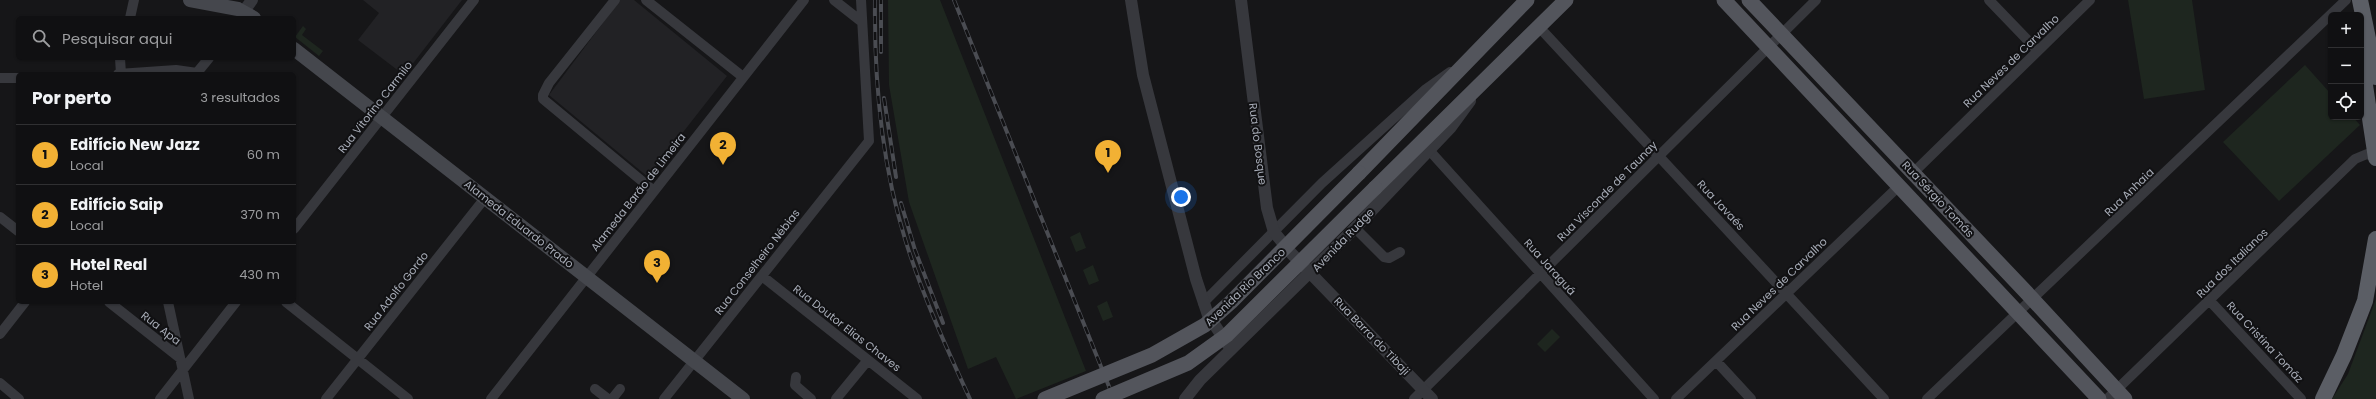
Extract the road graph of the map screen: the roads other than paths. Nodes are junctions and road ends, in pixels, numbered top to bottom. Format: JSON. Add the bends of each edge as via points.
{"nodes":[{"id":1,"x":134,"y":0,"type":"edge"},
{"id":2,"x":190,"y":0,"type":"edge"},
{"id":3,"x":474,"y":0,"type":"edge"},
{"id":4,"x":615,"y":0,"type":"edge"},
{"id":5,"x":646,"y":0,"type":"edge"},
{"id":6,"x":804,"y":0,"type":"edge"},
{"id":7,"x":834,"y":0,"type":"edge"},
{"id":8,"x":862,"y":0,"type":"edge"},
{"id":9,"x":1131,"y":0,"type":"edge"},
{"id":10,"x":1241,"y":0,"type":"edge"},
{"id":11,"x":1527,"y":0,"type":"edge"},
{"id":12,"x":1566,"y":0,"type":"edge"},
{"id":13,"x":1724,"y":0,"type":"edge"},
{"id":14,"x":1749,"y":0,"type":"edge"},
{"id":15,"x":1816,"y":0,"type":"edge"},
{"id":16,"x":1989,"y":0,"type":"edge"},
{"id":17,"x":2090,"y":0,"type":"edge"},
{"id":18,"x":2346,"y":0,"type":"edge"},
{"id":19,"x":2360,"y":0,"type":"edge"},
{"id":20,"x":247,"y":12,"type":"edge"},
{"id":21,"x":130,"y":16,"type":"edge"},
{"id":22,"x":862,"y":22,"type":"junction"},
{"id":23,"x":1539,"y":27,"type":"junction"},
{"id":24,"x":1782,"y":34,"type":"junction"},
{"id":25,"x":2367,"y":38,"type":"junction"},
{"id":26,"x":1768,"y":47,"type":"junction"},
{"id":27,"x":296,"y":51,"type":"edge"},
{"id":28,"x":2038,"y":52,"type":"junction"},
{"id":29,"x":120,"y":60,"type":"edge"},
{"id":30,"x":207,"y":60,"type":"edge"},
{"id":31,"x":1468,"y":61,"type":"junction"},
{"id":32,"x":121,"y":72,"type":"edge"},
{"id":33,"x":148,"y":72,"type":"edge"},
{"id":34,"x":186,"y":72,"type":"edge"},
{"id":35,"x":198,"y":72,"type":"edge"},
{"id":36,"x":744,"y":77,"type":"junction"},
{"id":37,"x":2376,"y":77,"type":"edge"},
{"id":38,"x":0,"y":78,"type":"edge"},
{"id":39,"x":16,"y":78,"type":"edge"},
{"id":40,"x":1474,"y":91,"type":"junction"},
{"id":41,"x":382,"y":118,"type":"junction"},
{"id":42,"x":1429,"y":150,"type":"junction"},
{"id":43,"x":1659,"y":156,"type":"junction"},
{"id":44,"x":2376,"y":158,"type":"edge"},
{"id":45,"x":1913,"y":173,"type":"junction"},
{"id":46,"x":1899,"y":186,"type":"junction"},
{"id":47,"x":1375,"y":188,"type":"joint"},
{"id":48,"x":654,"y":191,"type":"junction"},
{"id":49,"x":485,"y":198,"type":"junction"},
{"id":50,"x":0,"y":217,"type":"edge"},
{"id":51,"x":296,"y":226,"type":"edge"},
{"id":52,"x":1355,"y":228,"type":"junction"},
{"id":53,"x":16,"y":229,"type":"edge"},
{"id":54,"x":1274,"y":232,"type":"junction"},
{"id":55,"x":2376,"y":240,"type":"edge"},
{"id":56,"x":1400,"y":252,"type":"dead end"},
{"id":57,"x":1311,"y":273,"type":"junction"},
{"id":58,"x":1540,"y":274,"type":"junction"},
{"id":59,"x":762,"y":276,"type":"junction"},
{"id":60,"x":586,"y":277,"type":"junction"},
{"id":61,"x":1787,"y":294,"type":"junction"},
{"id":62,"x":2034,"y":300,"type":"junction"},
{"id":63,"x":2210,"y":301,"type":"junction"},
{"id":64,"x":1203,"y":303,"type":"junction"},
{"id":65,"x":23,"y":304,"type":"edge"},
{"id":66,"x":112,"y":304,"type":"edge"},
{"id":67,"x":168,"y":304,"type":"edge"},
{"id":68,"x":234,"y":304,"type":"edge"},
{"id":69,"x":289,"y":304,"type":"edge"},
{"id":70,"x":2019,"y":313,"type":"junction"},
{"id":71,"x":0,"y":334,"type":"edge"},
{"id":72,"x":1232,"y":350,"type":"junction"},
{"id":73,"x":180,"y":358,"type":"junction"},
{"id":74,"x":358,"y":359,"type":"junction"},
{"id":75,"x":868,"y":360,"type":"junction"},
{"id":76,"x":694,"y":361,"type":"junction"},
{"id":77,"x":1716,"y":361,"type":"junction"},
{"id":78,"x":183,"y":371,"type":"junction"},
{"id":79,"x":796,"y":377,"type":"dead end"},
{"id":80,"x":0,"y":383,"type":"edge"},
{"id":81,"x":595,"y":389,"type":"dead end"},
{"id":82,"x":620,"y":389,"type":"dead end"},
{"id":83,"x":1424,"y":390,"type":"junction"},
{"id":84,"x":2116,"y":396,"type":"edge"},
{"id":85,"x":19,"y":399,"type":"edge"},
{"id":86,"x":160,"y":399,"type":"edge"},
{"id":87,"x":189,"y":399,"type":"edge"},
{"id":88,"x":326,"y":399,"type":"edge"},
{"id":89,"x":408,"y":399,"type":"edge"},
{"id":90,"x":491,"y":399,"type":"edge"},
{"id":91,"x":608,"y":399,"type":"edge"},
{"id":92,"x":612,"y":399,"type":"edge"},
{"id":93,"x":664,"y":399,"type":"edge"},
{"id":94,"x":743,"y":399,"type":"edge"},
{"id":95,"x":811,"y":399,"type":"edge"},
{"id":96,"x":836,"y":399,"type":"edge"},
{"id":97,"x":917,"y":399,"type":"edge"},
{"id":98,"x":1045,"y":399,"type":"edge"},
{"id":99,"x":1103,"y":399,"type":"edge"},
{"id":100,"x":1185,"y":399,"type":"edge"},
{"id":101,"x":1414,"y":399,"type":"edge"},
{"id":102,"x":1432,"y":399,"type":"edge"},
{"id":103,"x":1654,"y":399,"type":"edge"},
{"id":104,"x":1676,"y":399,"type":"edge"},
{"id":105,"x":1752,"y":399,"type":"edge"},
{"id":106,"x":1884,"y":399,"type":"edge"},
{"id":107,"x":1927,"y":399,"type":"edge"},
{"id":108,"x":2099,"y":399,"type":"edge"},
{"id":109,"x":2302,"y":399,"type":"edge"},
{"id":110,"x":2323,"y":399,"type":"edge"}],
"edges":[{"from":1,"to":21,"type":"street"},
{"from":2,"to":20,"type":"main road"},
{"from":3,"to":41,"type":"street","name":"Rua Vitorino Carmilo"},
{"from":4,"to":48,"type":"street","via":[[549,83],[543,99]]},
{"from":5,"to":36,"type":"street"},
{"from":6,"to":36,"type":"street","name":"Alameda Barão de Limeira"},
{"from":7,"to":22,"type":"street"},
{"from":8,"to":22,"type":"street"},
{"from":9,"to":64,"type":"street","via":[[1143,75]]},
{"from":10,"to":54,"type":"street","name":"Rua do Bosque","via":[[1267,208]]},
{"from":11,"to":31,"type":"main road"},
{"from":12,"to":23,"type":"main road","name":"Avenida Rudge"},
{"from":13,"to":26,"type":"main road","name":"Rua Sérgio Tomás"},
{"from":14,"to":24,"type":"main road","name":"Rua Sérgio Tomás"},
{"from":15,"to":24,"type":"street","name":"Rua Visconde de Taunay"},
{"from":16,"to":28,"type":"street"},
{"from":17,"to":28,"type":"street","name":"Rua Neves de Carvalho"},
{"from":18,"to":62,"type":"street","name":"Rua Anhaia"},
{"from":19,"to":25,"type":"highway"},
{"from":22,"to":59,"type":"street","name":"Rua Conselheiro Nébias","via":[[869,141]]},
{"from":23,"to":40,"type":"main road","name":"Avenida Rudge"},
{"from":23,"to":43,"type":"street","name":"Rua Javaés"},
{"from":24,"to":26,"type":"street","name":"Rua Visconde de Taunay"},
{"from":24,"to":45,"type":"main road","name":"Rua Sérgio Tomás"},
{"from":25,"to":37,"type":"highway"},
{"from":25,"to":44,"type":"highway","via":[[2361,59]]},
{"from":26,"to":43,"type":"street","name":"Rua Visconde de Taunay"},
{"from":26,"to":46,"type":"main road","name":"Rua Sérgio Tomás"},
{"from":27,"to":41,"type":"main road","name":"Alameda Eduardo Prado"},
{"from":28,"to":45,"type":"street","name":"Rua Neves de Carvalho"},
{"from":29,"to":32,"type":"street"},
{"from":30,"to":35,"type":"street"},
{"from":31,"to":54,"type":"street","via":[[1426,89],[1322,183]]},
{"from":31,"to":98,"type":"main road","name":"Avenida Rio Branco","bridge":true,"via":[[1232,302],[1205,325],[1152,355]]},
{"from":33,"to":34,"type":"street"},
{"from":36,"to":48,"type":"street","name":"Alameda Barão de Limeira"},
{"from":38,"to":39,"type":"street"},
{"from":40,"to":42,"type":"street","name":"Avenida Rudge","via":[[1462,112]]},
{"from":40,"to":47,"type":"main road","name":"Avenida Rudge"},
{"from":41,"to":49,"type":"main road","name":"Alameda Eduardo Prado"},
{"from":41,"to":51,"type":"street","name":"Rua Vitorino Carmilo"},
{"from":42,"to":52,"type":"street","name":"Avenida Rudge"},
{"from":42,"to":58,"type":"street","name":"Rua Jaraguá"},
{"from":43,"to":58,"type":"street","name":"Rua Visconde de Taunay"},
{"from":43,"to":61,"type":"street","name":"Rua Javaés"},
{"from":44,"to":63,"type":"street","name":"Rua dos Italianos","via":[[2367,154],[2355,159]]},
{"from":45,"to":62,"type":"main road","name":"Rua Sérgio Tomás"},
{"from":46,"to":61,"type":"street","name":"Rua Neves de Carvalho"},
{"from":46,"to":70,"type":"main road","name":"Rua Sérgio Tomás"},
{"from":47,"to":99,"type":"main road","name":"Avenida Rio Branco","bridge":true,"via":[[1227,334],[1204,353],[1188,363]]},
{"from":48,"to":60,"type":"street","name":"Alameda Barão de Limeira"},
{"from":49,"to":60,"type":"main road","name":"Alameda Eduardo Prado"},
{"from":49,"to":74,"type":"street","name":"Rua Adolfo Gordo"},
{"from":50,"to":53,"type":"street"},
{"from":52,"to":56,"type":"street","via":[[1384,257],[1389,258]]},
{"from":52,"to":57,"type":"street","name":"Avenida Rudge"},
{"from":54,"to":57,"type":"street","name":"Rua do Bosque"},
{"from":54,"to":64,"type":"street"},
{"from":55,"to":110,"type":"highway","via":[[2365,301]]},
{"from":57,"to":72,"type":"street","name":"Avenida Rudge"},
{"from":57,"to":83,"type":"street","name":"Rua Barra do Tibaji"},
{"from":58,"to":83,"type":"street","name":"Rua Visconde de Taunay"},
{"from":58,"to":103,"type":"street","name":"Rua Jaraguá"},
{"from":59,"to":75,"type":"street","name":"Rua Doutor Elias Chaves"},
{"from":59,"to":76,"type":"street","name":"Rua Conselheiro Nébias"},
{"from":60,"to":76,"type":"main road","name":"Alameda Eduardo Prado"},
{"from":60,"to":90,"type":"street","name":"Alameda Barão de Limeira"},
{"from":61,"to":77,"type":"street","name":"Rua Neves de Carvalho"},
{"from":61,"to":106,"type":"street","name":"Rua Javaés"},
{"from":62,"to":70,"type":"street","name":"Rua Anhaia"},
{"from":62,"to":84,"type":"main road","name":"Rua Sérgio Tomás"},
{"from":63,"to":84,"type":"street","name":"Rua dos Italianos"},
{"from":63,"to":109,"type":"street","name":"Rua Cristina Tomáz"},
{"from":64,"to":72,"type":"street","via":[[1212,324]]},
{"from":65,"to":71,"type":"street"},
{"from":66,"to":73,"type":"street","name":"Rua Apa"},
{"from":67,"to":73,"type":"street"},
{"from":68,"to":78,"type":"street"},
{"from":69,"to":74,"type":"street"},
{"from":70,"to":107,"type":"street","name":"Rua Anhaia"},
{"from":70,"to":108,"type":"main road","name":"Rua Sérgio Tomás"},
{"from":72,"to":100,"type":"street","name":"Avenida Rudge","via":[[1200,380]]},
{"from":73,"to":78,"type":"street"},
{"from":74,"to":88,"type":"street","name":"Rua Adolfo Gordo"},
{"from":74,"to":89,"type":"street"},
{"from":75,"to":96,"type":"street"},
{"from":75,"to":97,"type":"street","name":"Rua Doutor Elias Chaves"},
{"from":76,"to":93,"type":"street","name":"Rua Conselheiro Nébias"},
{"from":76,"to":94,"type":"main road","name":"Alameda Eduardo Prado"},
{"from":77,"to":104,"type":"street","name":"Rua Neves de Carvalho"},
{"from":77,"to":105,"type":"street"},
{"from":78,"to":86,"type":"street"},
{"from":78,"to":87,"type":"street"},
{"from":79,"to":95,"type":"street","via":[[795,385]]},
{"from":80,"to":85,"type":"street"},
{"from":81,"to":91,"type":"street"},
{"from":82,"to":92,"type":"street"},
{"from":83,"to":101,"type":"street","name":"Rua Visconde de Taunay"},
{"from":83,"to":102,"type":"street","name":"Rua Barra do Tibaji"}]}
